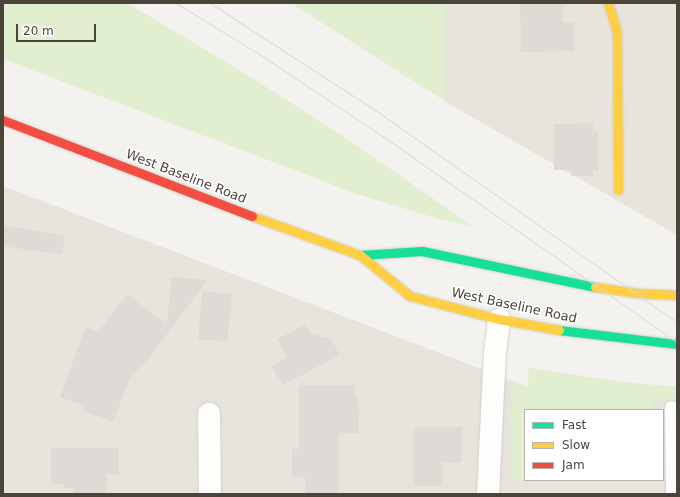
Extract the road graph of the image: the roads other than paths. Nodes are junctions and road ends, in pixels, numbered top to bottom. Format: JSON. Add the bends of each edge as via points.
{"nodes":[{"id":1,"x":608,"y":3,"type":"edge"},
{"id":2,"x":3,"y":120,"type":"edge"},
{"id":3,"x":618,"y":190,"type":"dead end"},
{"id":4,"x":360,"y":256,"type":"junction"},
{"id":5,"x":677,"y":295,"type":"edge"},
{"id":6,"x":499,"y":319,"type":"junction"},
{"id":7,"x":677,"y":344,"type":"edge"},
{"id":8,"x":671,"y":407,"type":"dead end"},
{"id":9,"x":209,"y":414,"type":"dead end"},
{"id":10,"x":210,"y":494,"type":"edge"},
{"id":11,"x":488,"y":494,"type":"edge"},
{"id":12,"x":672,"y":494,"type":"edge"}],
"edges":[{"from":1,"to":3,"type":"main road","via":[[617,33]]},
{"from":2,"to":4,"type":"main road","name":"West Baseline Road"},
{"from":4,"to":5,"type":"main road","name":"West Baseline Road","via":[[422,252],[637,294]]},
{"from":4,"to":6,"type":"main road","name":"West Baseline Road","via":[[410,296]]},
{"from":6,"to":7,"type":"main road","name":"West Baseline Road","via":[[581,334]]},
{"from":6,"to":11,"type":"street"},
{"from":8,"to":12,"type":"lane"},
{"from":9,"to":10,"type":"street"}]}
